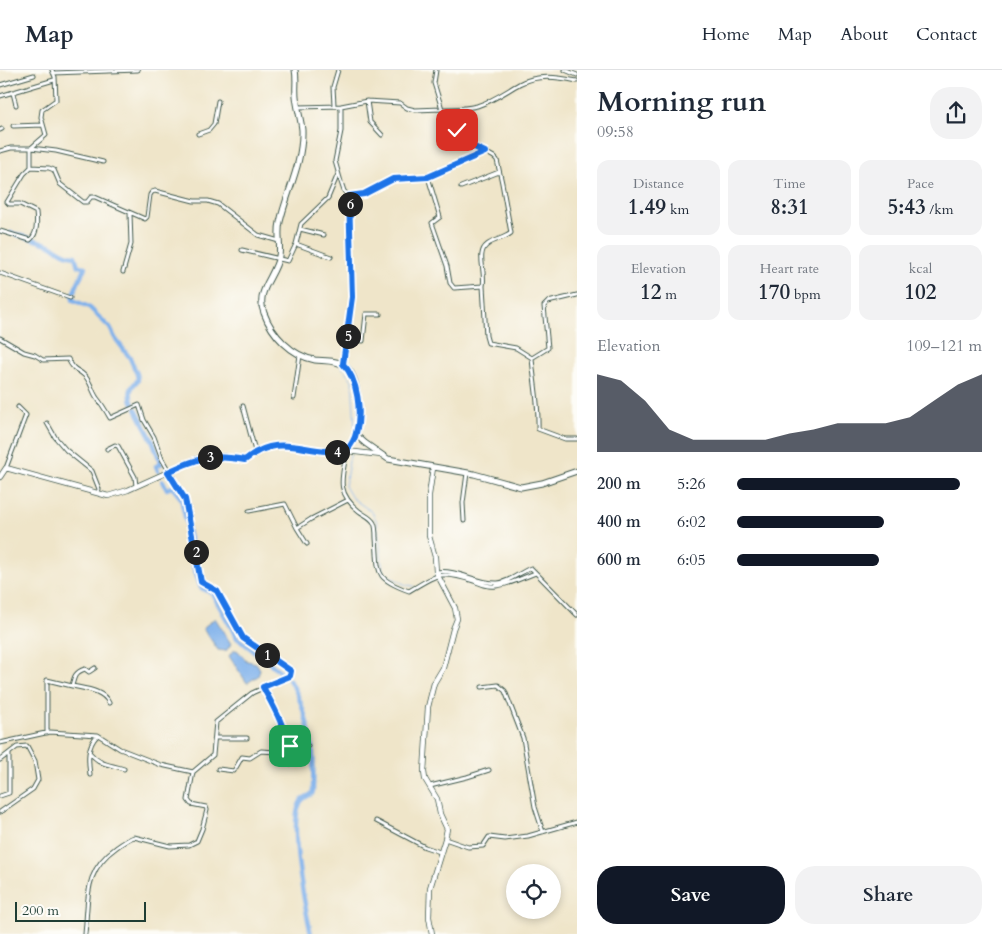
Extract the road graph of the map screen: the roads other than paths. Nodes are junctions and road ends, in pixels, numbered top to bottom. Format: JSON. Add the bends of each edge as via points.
{"nodes":[{"id":1,"x":138,"y":70,"type":"edge"},
{"id":2,"x":294,"y":70,"type":"edge"},
{"id":3,"x":338,"y":70,"type":"edge"},
{"id":4,"x":436,"y":70,"type":"edge"},
{"id":5,"x":564,"y":70,"type":"edge"},
{"id":6,"x":53,"y":72,"type":"edge"},
{"id":7,"x":34,"y":74,"type":"dead end"},
{"id":8,"x":577,"y":75,"type":"edge"},
{"id":9,"x":55,"y":80,"type":"junction"},
{"id":10,"x":577,"y":80,"type":"edge"},
{"id":11,"x":0,"y":85,"type":"edge"},
{"id":12,"x":13,"y":93,"type":"junction"},
{"id":13,"x":0,"y":96,"type":"edge"},
{"id":14,"x":218,"y":101,"type":"dead end"},
{"id":15,"x":366,"y":102,"type":"junction"},
{"id":16,"x":16,"y":105,"type":"dead end"},
{"id":17,"x":334,"y":105,"type":"junction"},
{"id":18,"x":298,"y":106,"type":"junction"},
{"id":19,"x":341,"y":106,"type":"junction"},
{"id":20,"x":442,"y":109,"type":"junction"},
{"id":21,"x":43,"y":125,"type":"junction"},
{"id":22,"x":13,"y":126,"type":"dead end"},
{"id":23,"x":198,"y":134,"type":"dead end"},
{"id":24,"x":382,"y":135,"type":"dead end"},
{"id":25,"x":31,"y":148,"type":"junction"},
{"id":26,"x":0,"y":151,"type":"edge"},
{"id":27,"x":485,"y":152,"type":"junction"},
{"id":28,"x":103,"y":162,"type":"dead end"},
{"id":29,"x":31,"y":167,"type":"junction"},
{"id":30,"x":500,"y":172,"type":"junction"},
{"id":31,"x":338,"y":174,"type":"junction"},
{"id":32,"x":428,"y":177,"type":"junction"},
{"id":33,"x":461,"y":187,"type":"dead end"},
{"id":34,"x":349,"y":196,"type":"junction"},
{"id":35,"x":130,"y":213,"type":"junction"},
{"id":36,"x":300,"y":229,"type":"junction"},
{"id":37,"x":0,"y":231,"type":"edge"},
{"id":38,"x":324,"y":234,"type":"dead end"},
{"id":39,"x":279,"y":241,"type":"junction"},
{"id":40,"x":296,"y":244,"type":"junction"},
{"id":41,"x":242,"y":250,"type":"dead end"},
{"id":42,"x":331,"y":257,"type":"dead end"},
{"id":43,"x":279,"y":258,"type":"junction"},
{"id":44,"x":123,"y":272,"type":"dead end"},
{"id":45,"x":0,"y":273,"type":"edge"},
{"id":46,"x":483,"y":286,"type":"junction"},
{"id":47,"x":577,"y":295,"type":"edge"},
{"id":48,"x":70,"y":298,"type":"dead end"},
{"id":49,"x":380,"y":314,"type":"dead end"},
{"id":50,"x":0,"y":338,"type":"edge"},
{"id":51,"x":347,"y":338,"type":"junction"},
{"id":52,"x":300,"y":355,"type":"junction"},
{"id":53,"x":532,"y":358,"type":"junction"},
{"id":54,"x":343,"y":364,"type":"junction"},
{"id":55,"x":294,"y":398,"type":"dead end"},
{"id":56,"x":243,"y":406,"type":"dead end"},
{"id":57,"x":18,"y":407,"type":"dead end"},
{"id":58,"x":47,"y":423,"type":"dead end"},
{"id":59,"x":356,"y":435,"type":"junction"},
{"id":60,"x":577,"y":439,"type":"edge"},
{"id":61,"x":107,"y":449,"type":"dead end"},
{"id":62,"x":347,"y":450,"type":"junction"},
{"id":63,"x":255,"y":451,"type":"junction"},
{"id":64,"x":381,"y":454,"type":"junction"},
{"id":65,"x":6,"y":468,"type":"junction"},
{"id":66,"x":433,"y":468,"type":"junction"},
{"id":67,"x":577,"y":471,"type":"edge"},
{"id":68,"x":166,"y":472,"type":"junction"},
{"id":69,"x":467,"y":473,"type":"junction"},
{"id":70,"x":0,"y":477,"type":"edge"},
{"id":71,"x":136,"y":486,"type":"junction"},
{"id":72,"x":98,"y":494,"type":"junction"},
{"id":73,"x":348,"y":500,"type":"junction"},
{"id":74,"x":249,"y":511,"type":"dead end"},
{"id":75,"x":464,"y":521,"type":"dead end"},
{"id":76,"x":297,"y":528,"type":"junction"},
{"id":77,"x":307,"y":544,"type":"dead end"},
{"id":78,"x":437,"y":573,"type":"junction"},
{"id":79,"x":577,"y":615,"type":"edge"},
{"id":80,"x":95,"y":668,"type":"dead end"},
{"id":81,"x":72,"y":686,"type":"junction"},
{"id":82,"x":263,"y":687,"type":"junction"},
{"id":83,"x":482,"y":687,"type":"dead end"},
{"id":84,"x":110,"y":703,"type":"dead end"},
{"id":85,"x":47,"y":733,"type":"junction"},
{"id":86,"x":98,"y":735,"type":"junction"},
{"id":87,"x":215,"y":738,"type":"junction"},
{"id":88,"x":247,"y":738,"type":"dead end"},
{"id":89,"x":0,"y":743,"type":"edge"},
{"id":90,"x":308,"y":746,"type":"dead end"},
{"id":91,"x":288,"y":748,"type":"junction"},
{"id":92,"x":9,"y":752,"type":"junction"},
{"id":93,"x":90,"y":753,"type":"junction"},
{"id":94,"x":0,"y":760,"type":"edge"},
{"id":95,"x":290,"y":764,"type":"dead end"},
{"id":96,"x":218,"y":769,"type":"dead end"},
{"id":97,"x":124,"y":770,"type":"dead end"},
{"id":98,"x":489,"y":770,"type":"dead end"},
{"id":99,"x":193,"y":772,"type":"junction"},
{"id":100,"x":90,"y":775,"type":"dead end"},
{"id":101,"x":430,"y":786,"type":"junction"},
{"id":102,"x":0,"y":796,"type":"edge"},
{"id":103,"x":0,"y":812,"type":"edge"},
{"id":104,"x":376,"y":821,"type":"dead end"},
{"id":105,"x":577,"y":822,"type":"edge"},
{"id":106,"x":542,"y":832,"type":"junction"},
{"id":107,"x":445,"y":839,"type":"junction"},
{"id":108,"x":440,"y":852,"type":"junction"},
{"id":109,"x":85,"y":934,"type":"edge"},
{"id":110,"x":432,"y":934,"type":"edge"}],
"edges":[{"from":1,"to":6,"type":"street"},
{"from":2,"to":18,"type":"main road"},
{"from":3,"to":17,"type":"street","via":[[333,87]]},
{"from":4,"to":20,"type":"street","via":[[434,83]]},
{"from":5,"to":8,"type":"street"},
{"from":6,"to":9,"type":"street"},
{"from":7,"to":11,"type":"street"},
{"from":9,"to":12,"type":"street"},
{"from":9,"to":21,"type":"street","via":[[56,100],[42,110]]},
{"from":10,"to":20,"type":"street","via":[[533,79],[477,106]]},
{"from":12,"to":13,"type":"street"},
{"from":12,"to":16,"type":"street"},
{"from":14,"to":23,"type":"street","via":[[214,124],[210,130]]},
{"from":15,"to":19,"type":"street"},
{"from":15,"to":20,"type":"street","via":[[400,103],[415,110]]},
{"from":15,"to":24,"type":"street","via":[[370,122]]},
{"from":17,"to":18,"type":"street"},
{"from":17,"to":19,"type":"street"},
{"from":18,"to":39,"type":"main road","via":[[302,130],[300,152],[279,225]]},
{"from":19,"to":31,"type":"street","via":[[341,131],[335,155]]},
{"from":20,"to":27,"type":"street","via":[[448,123],[470,145]]},
{"from":21,"to":22,"type":"street"},
{"from":21,"to":25,"type":"street","via":[[46,135]]},
{"from":25,"to":26,"type":"street"},
{"from":25,"to":28,"type":"street"},
{"from":25,"to":29,"type":"street"},
{"from":27,"to":30,"type":"street","via":[[494,157]]},
{"from":27,"to":32,"type":"street"},
{"from":29,"to":35,"type":"street","via":[[54,170],[60,184],[83,202],[94,197]]},
{"from":29,"to":37,"type":"street","via":[[7,202],[36,212],[37,226],[33,238],[30,240]]},
{"from":30,"to":33,"type":"street"},
{"from":30,"to":46,"type":"street","via":[[511,233],[482,249]]},
{"from":31,"to":34,"type":"street"},
{"from":31,"to":36,"type":"street","via":[[328,198]]},
{"from":32,"to":34,"type":"street","via":[[393,179],[364,194]]},
{"from":32,"to":46,"type":"street","via":[[440,217],[432,223],[450,282],[454,288]]},
{"from":34,"to":51,"type":"street","via":[[352,297]]},
{"from":35,"to":39,"type":"street","via":[[147,217],[150,195],[155,191],[218,204],[258,235]]},
{"from":35,"to":44,"type":"street","via":[[131,244]]},
{"from":36,"to":38,"type":"street"},
{"from":36,"to":40,"type":"street"},
{"from":39,"to":43,"type":"main road"},
{"from":40,"to":42,"type":"street"},
{"from":40,"to":43,"type":"street","via":[[288,261]]},
{"from":41,"to":43,"type":"street"},
{"from":43,"to":52,"type":"main road","via":[[262,294],[264,313],[286,346]]},
{"from":45,"to":48,"type":"street"},
{"from":46,"to":53,"type":"street","via":[[488,343],[516,348]]},
{"from":47,"to":53,"type":"street","via":[[548,302],[544,306],[548,348]]},
{"from":49,"to":51,"type":"street","via":[[366,314],[363,341]]},
{"from":50,"to":68,"type":"street","via":[[43,360],[68,359],[76,371],[84,375],[110,418],[139,404]]},
{"from":51,"to":54,"type":"street"},
{"from":52,"to":54,"type":"main road"},
{"from":52,"to":55,"type":"street"},
{"from":53,"to":60,"type":"street","via":[[539,407],[538,428],[560,437]]},
{"from":54,"to":59,"type":"main road","via":[[353,376],[357,394]]},
{"from":56,"to":63,"type":"street"},
{"from":57,"to":65,"type":"street","via":[[26,415]]},
{"from":58,"to":72,"type":"street","via":[[66,450],[92,471]]},
{"from":59,"to":62,"type":"street"},
{"from":59,"to":64,"type":"main road"},
{"from":61,"to":71,"type":"street","via":[[118,446],[135,477]]},
{"from":62,"to":63,"type":"street","via":[[339,452],[271,445]]},
{"from":62,"to":64,"type":"street"},
{"from":62,"to":73,"type":"street","via":[[341,486]]},
{"from":63,"to":68,"type":"street","via":[[245,460],[222,456],[199,458]]},
{"from":64,"to":66,"type":"main road","via":[[388,459]]},
{"from":65,"to":70,"type":"street"},
{"from":65,"to":72,"type":"street"},
{"from":66,"to":69,"type":"main road"},
{"from":66,"to":78,"type":"street","via":[[429,536]]},
{"from":67,"to":69,"type":"main road","via":[[521,487]]},
{"from":68,"to":71,"type":"street"},
{"from":68,"to":82,"type":"street","via":[[185,499],[201,582],[217,591],[243,638],[291,671],[290,676]]},
{"from":69,"to":75,"type":"street"},
{"from":71,"to":72,"type":"street","via":[[108,496]]},
{"from":73,"to":76,"type":"street"},
{"from":73,"to":78,"type":"street","via":[[375,525],[380,572],[386,582],[409,591]]},
{"from":74,"to":76,"type":"street","via":[[285,504]]},
{"from":76,"to":77,"type":"street"},
{"from":78,"to":79,"type":"street","via":[[459,573],[489,583],[500,583],[531,568]]},
{"from":78,"to":101,"type":"street","via":[[456,608],[457,619],[428,706],[424,772]]},
{"from":80,"to":81,"type":"street","via":[[89,672],[85,669],[79,671]]},
{"from":81,"to":84,"type":"street","via":[[100,693]]},
{"from":81,"to":85,"type":"street","via":[[47,680]]},
{"from":82,"to":87,"type":"street","via":[[216,722]]},
{"from":82,"to":91,"type":"street","via":[[276,712]]},
{"from":83,"to":106,"type":"street","via":[[498,685],[505,691],[523,738]]},
{"from":85,"to":86,"type":"street"},
{"from":85,"to":89,"type":"street"},
{"from":86,"to":93,"type":"street","via":[[90,743]]},
{"from":86,"to":99,"type":"street","via":[[120,749],[161,765]]},
{"from":87,"to":88,"type":"street"},
{"from":87,"to":99,"type":"street","via":[[213,755]]},
{"from":90,"to":91,"type":"street"},
{"from":91,"to":95,"type":"street"},
{"from":91,"to":96,"type":"street","via":[[276,752],[261,751],[250,758],[242,757],[234,771]]},
{"from":92,"to":94,"type":"street"},
{"from":92,"to":102,"type":"street","via":[[9,793]]},
{"from":92,"to":103,"type":"street","via":[[17,746],[27,746],[35,761],[38,780],[33,789]]},
{"from":93,"to":97,"type":"street","via":[[103,764]]},
{"from":93,"to":100,"type":"street"},
{"from":98,"to":101,"type":"street"},
{"from":99,"to":109,"type":"street","via":[[188,800],[207,810],[197,840],[188,845],[170,846],[134,836],[107,854],[96,866],[90,885]]},
{"from":101,"to":107,"type":"street","via":[[446,829]]},
{"from":104,"to":108,"type":"street"},
{"from":105,"to":106,"type":"street"},
{"from":106,"to":107,"type":"street","via":[[505,839],[489,837],[483,846],[468,847]]},
{"from":107,"to":108,"type":"street"},
{"from":108,"to":110,"type":"street","via":[[430,888]]}]}
